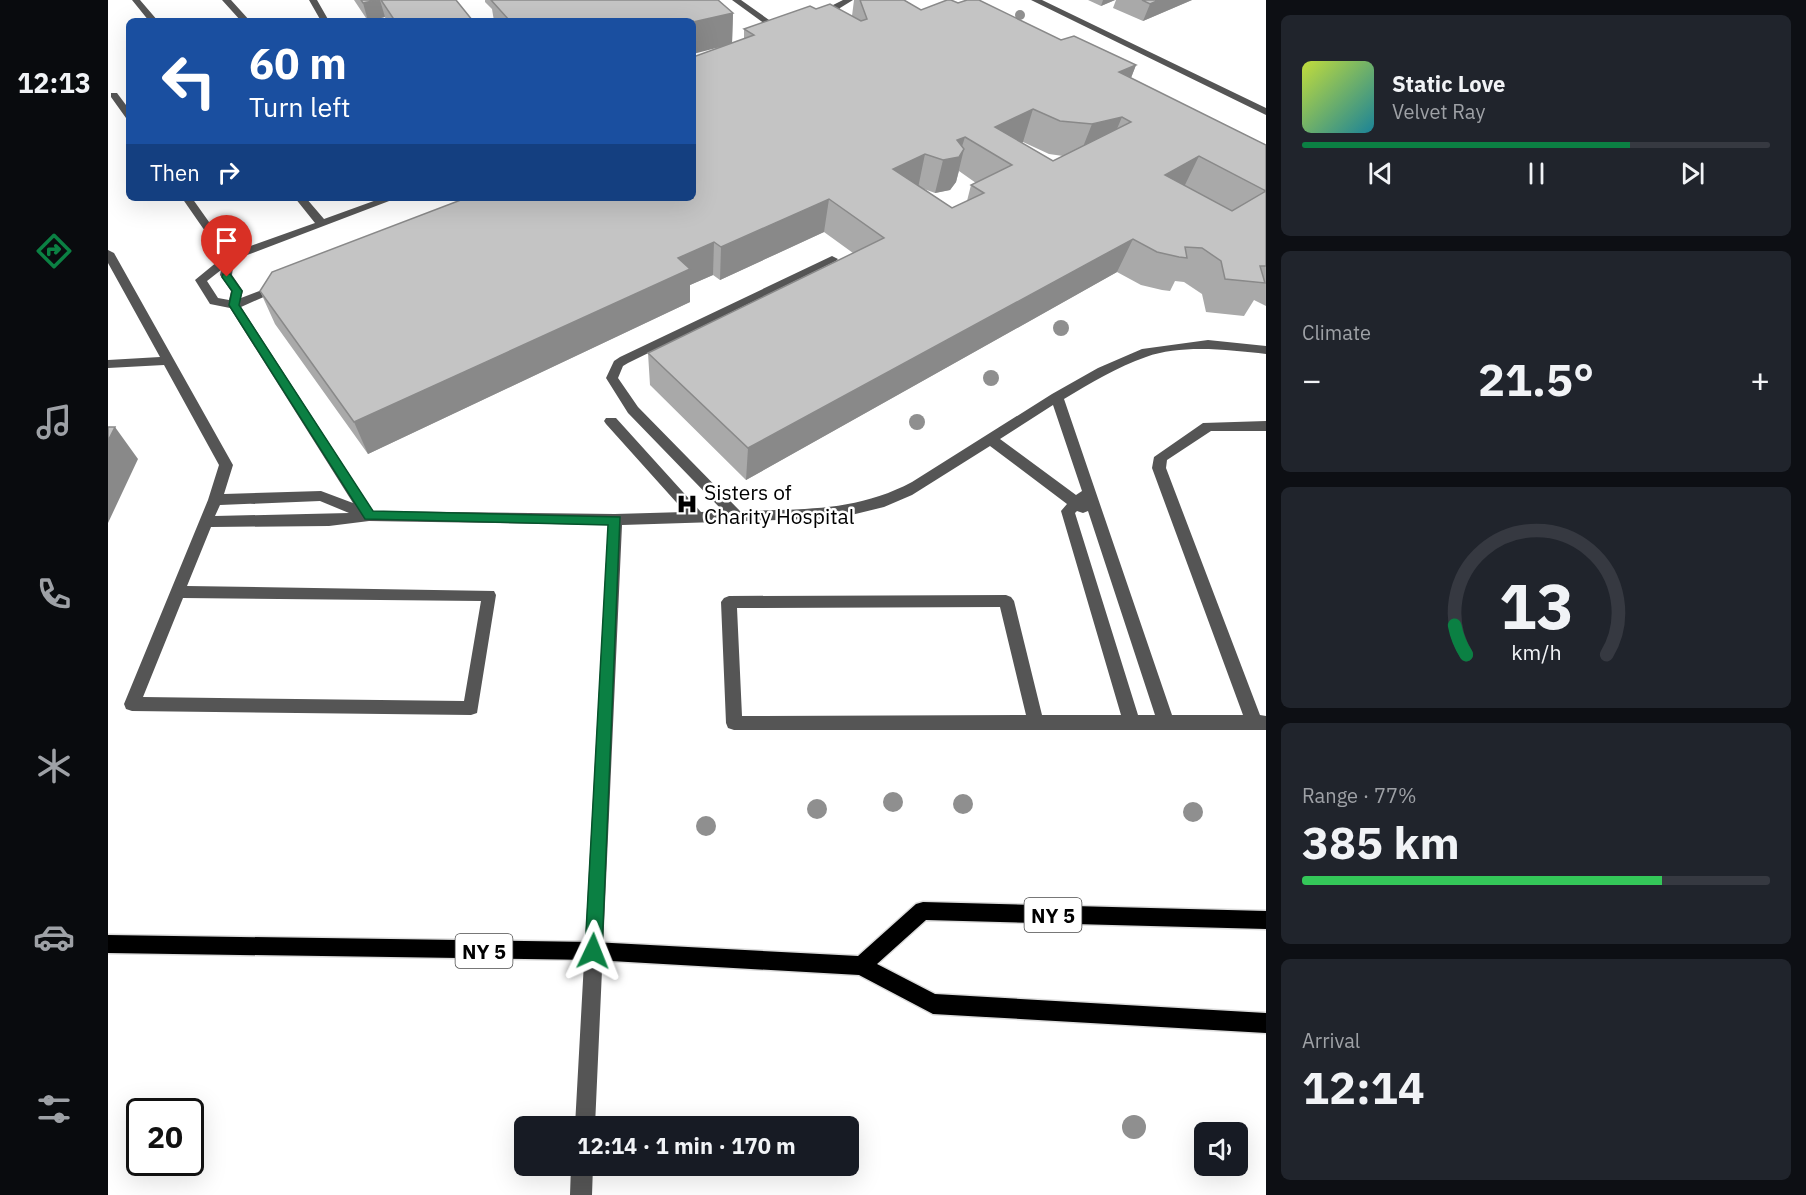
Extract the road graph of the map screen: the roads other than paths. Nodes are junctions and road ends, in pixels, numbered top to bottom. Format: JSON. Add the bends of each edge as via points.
{"nodes":[{"id":1,"x":136,"y":0,"type":"edge"},
{"id":2,"x":226,"y":0,"type":"edge"},
{"id":3,"x":313,"y":0,"type":"edge"},
{"id":4,"x":736,"y":0,"type":"edge"},
{"id":5,"x":849,"y":0,"type":"edge"},
{"id":6,"x":1035,"y":0,"type":"edge"},
{"id":7,"x":151,"y":18,"type":"edge"},
{"id":8,"x":243,"y":18,"type":"edge"},
{"id":9,"x":323,"y":18,"type":"edge"},
{"id":10,"x":845,"y":28,"type":"edge"},
{"id":11,"x":771,"y":41,"type":"edge"},
{"id":12,"x":108,"y":86,"type":"edge"},
{"id":13,"x":111,"y":96,"type":"edge"},
{"id":14,"x":1266,"y":112,"type":"edge"},
{"id":15,"x":126,"y":113,"type":"edge"},
{"id":16,"x":189,"y":201,"type":"edge"},
{"id":17,"x":303,"y":201,"type":"edge"},
{"id":18,"x":384,"y":201,"type":"edge"},
{"id":19,"x":322,"y":224,"type":"junction"},
{"id":20,"x":108,"y":253,"type":"edge"},
{"id":21,"x":229,"y":258,"type":"junction"},
{"id":22,"x":832,"y":259,"type":"dead end"},
{"id":23,"x":294,"y":282,"type":"edge"},
{"id":24,"x":234,"y":305,"type":"junction"},
{"id":25,"x":1266,"y":350,"type":"edge"},
{"id":26,"x":168,"y":361,"type":"junction"},
{"id":27,"x":108,"y":364,"type":"edge"},
{"id":28,"x":1057,"y":397,"type":"junction"},
{"id":29,"x":611,"y":421,"type":"dead end"},
{"id":30,"x":1266,"y":426,"type":"edge"},
{"id":31,"x":992,"y":440,"type":"junction"},
{"id":32,"x":1089,"y":492,"type":"junction"},
{"id":33,"x":215,"y":500,"type":"junction"},
{"id":34,"x":1077,"y":503,"type":"junction"},
{"id":35,"x":369,"y":516,"type":"junction"},
{"id":36,"x":737,"y":518,"type":"junction"},
{"id":37,"x":1098,"y":518,"type":"junction"},
{"id":38,"x":699,"y":519,"type":"junction"},
{"id":39,"x":615,"y":520,"type":"junction"},
{"id":40,"x":206,"y":522,"type":"junction"},
{"id":41,"x":176,"y":592,"type":"junction"},
{"id":42,"x":1166,"y":722,"type":"junction"},
{"id":43,"x":1036,"y":723,"type":"junction"},
{"id":44,"x":1132,"y":723,"type":"junction"},
{"id":45,"x":1260,"y":723,"type":"edge"},
{"id":46,"x":1266,"y":920,"type":"edge"},
{"id":47,"x":108,"y":944,"type":"edge"},
{"id":48,"x":593,"y":951,"type":"junction"},
{"id":49,"x":861,"y":966,"type":"junction"},
{"id":50,"x":1266,"y":1023,"type":"edge"},
{"id":51,"x":585,"y":1116,"type":"edge"},
{"id":52,"x":582,"y":1176,"type":"edge"},
{"id":53,"x":581,"y":1195,"type":"edge"}],
"edges":[{"from":1,"to":7,"type":"street"},
{"from":2,"to":8,"type":"street"},
{"from":3,"to":9,"type":"street"},
{"from":4,"to":11,"type":"street","via":[[782,32],[782,37]]},
{"from":5,"to":10,"type":"street","via":[[832,14]]},
{"from":6,"to":14,"type":"street"},
{"from":12,"to":13,"type":"street"},
{"from":13,"to":15,"type":"street"},
{"from":16,"to":21,"type":"street"},
{"from":17,"to":19,"type":"street"},
{"from":18,"to":19,"type":"street"},
{"from":19,"to":21,"type":"street"},
{"from":20,"to":26,"type":"street"},
{"from":21,"to":24,"type":"street","via":[[226,275],[237,291]]},
{"from":21,"to":24,"type":"street","via":[[201,280],[214,301]]},
{"from":22,"to":36,"type":"street","via":[[618,364],[612,378],[633,410]]},
{"from":23,"to":24,"type":"street"},
{"from":24,"to":35,"type":"street"},
{"from":25,"to":28,"type":"street","via":[[1208,344],[1146,351]]},
{"from":26,"to":27,"type":"street"},
{"from":26,"to":33,"type":"street","via":[[226,465]]},
{"from":28,"to":31,"type":"street"},
{"from":28,"to":32,"type":"street"},
{"from":29,"to":38,"type":"street"},
{"from":30,"to":45,"type":"street","via":[[1208,426],[1161,457],[1159,468]]},
{"from":31,"to":34,"type":"street"},
{"from":31,"to":36,"type":"street","via":[[894,499],[875,505],[839,513]]},
{"from":32,"to":34,"type":"street"},
{"from":32,"to":37,"type":"street"},
{"from":33,"to":35,"type":"street","via":[[321,496]]},
{"from":33,"to":40,"type":"street"},
{"from":34,"to":37,"type":"street"},
{"from":34,"to":44,"type":"street","via":[[1068,511],[1074,537]]},
{"from":35,"to":39,"type":"street"},
{"from":35,"to":40,"type":"street"},
{"from":36,"to":38,"type":"street"},
{"from":37,"to":42,"type":"street"},
{"from":38,"to":39,"type":"street"},
{"from":39,"to":48,"type":"street"},
{"from":40,"to":41,"type":"street"},
{"from":41,"to":41,"type":"street","via":[[132,704],[471,708],[489,595]]},
{"from":42,"to":44,"type":"street"},
{"from":42,"to":45,"type":"street"},
{"from":43,"to":43,"type":"street","via":[[734,723],[729,602],[1006,601]]},
{"from":43,"to":44,"type":"street"},
{"from":46,"to":49,"type":"main road","number":"NY 5","via":[[922,911]]},
{"from":47,"to":48,"type":"main road","number":"NY 5"},
{"from":48,"to":49,"type":"main road","number":"NY 5"},
{"from":48,"to":51,"type":"street"},
{"from":49,"to":50,"type":"main road","number":"NY 5","via":[[933,1004]]},
{"from":52,"to":53,"type":"street"}]}
